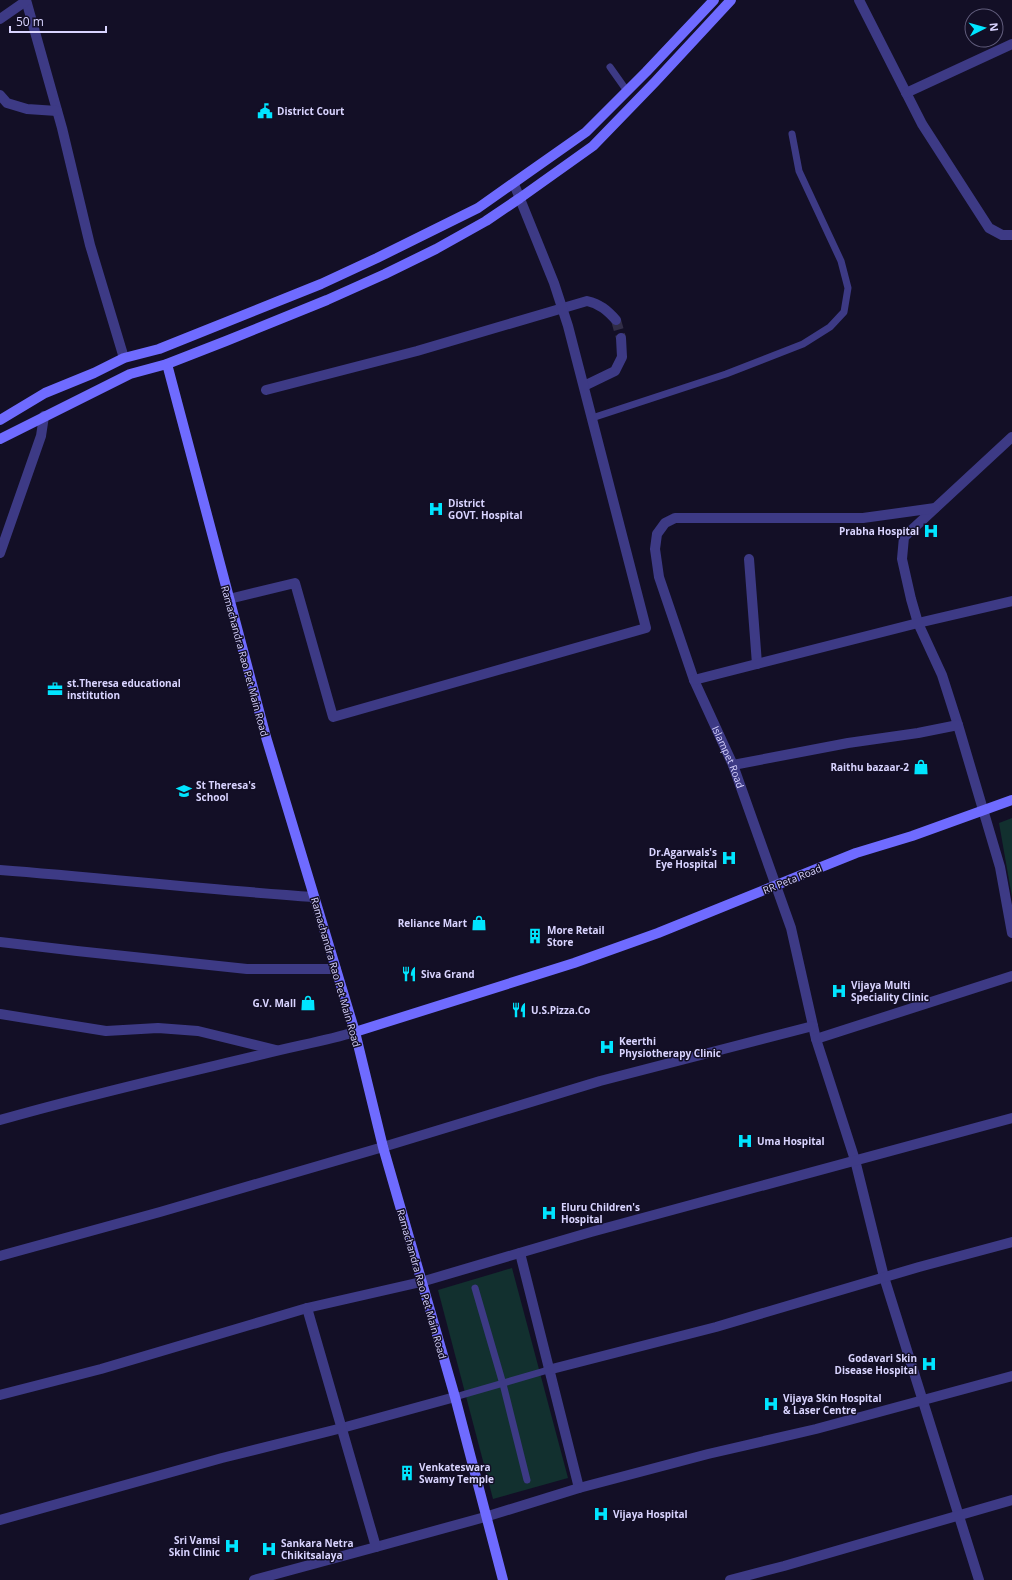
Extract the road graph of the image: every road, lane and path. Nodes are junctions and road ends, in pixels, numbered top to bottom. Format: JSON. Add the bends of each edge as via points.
{"nodes":[{"id":1,"x":26,"y":0,"type":"edge"},
{"id":2,"x":714,"y":0,"type":"edge"},
{"id":3,"x":731,"y":0,"type":"edge"},
{"id":4,"x":858,"y":0,"type":"edge"},
{"id":5,"x":0,"y":19,"type":"edge"},
{"id":6,"x":1012,"y":44,"type":"edge"},
{"id":7,"x":610,"y":67,"type":"dead end"},
{"id":8,"x":627,"y":91,"type":"junction"},
{"id":9,"x":906,"y":93,"type":"junction"},
{"id":10,"x":0,"y":95,"type":"edge"},
{"id":11,"x":57,"y":111,"type":"junction"},
{"id":12,"x":792,"y":134,"type":"dead end"},
{"id":13,"x":514,"y":184,"type":"junction"},
{"id":14,"x":520,"y":198,"type":"junction"},
{"id":15,"x":1012,"y":235,"type":"edge"},
{"id":16,"x":316,"y":286,"type":"junction"},
{"id":17,"x":323,"y":302,"type":"junction"},
{"id":18,"x":562,"y":308,"type":"junction"},
{"id":19,"x":616,"y":320,"type":"tunnel mouth"},
{"id":20,"x":621,"y":338,"type":"tunnel mouth"},
{"id":21,"x":124,"y":358,"type":"junction"},
{"id":22,"x":167,"y":364,"type":"junction"},
{"id":23,"x":584,"y":386,"type":"junction"},
{"id":24,"x":266,"y":390,"type":"dead end"},
{"id":25,"x":44,"y":416,"type":"junction"},
{"id":26,"x":592,"y":418,"type":"junction"},
{"id":27,"x":0,"y":420,"type":"edge"},
{"id":28,"x":1012,"y":437,"type":"edge"},
{"id":29,"x":0,"y":439,"type":"edge"},
{"id":30,"x":936,"y":508,"type":"junction"},
{"id":31,"x":0,"y":553,"type":"edge"},
{"id":32,"x":749,"y":559,"type":"dead end"},
{"id":33,"x":229,"y":599,"type":"junction"},
{"id":34,"x":1012,"y":601,"type":"edge"},
{"id":35,"x":918,"y":623,"type":"junction"},
{"id":36,"x":757,"y":664,"type":"junction"},
{"id":37,"x":694,"y":680,"type":"junction"},
{"id":38,"x":958,"y":725,"type":"junction"},
{"id":39,"x":733,"y":765,"type":"junction"},
{"id":40,"x":1012,"y":800,"type":"edge"},
{"id":41,"x":984,"y":811,"type":"junction"},
{"id":42,"x":0,"y":870,"type":"edge"},
{"id":43,"x":776,"y":885,"type":"junction"},
{"id":44,"x":314,"y":897,"type":"junction"},
{"id":45,"x":1012,"y":933,"type":"edge"},
{"id":46,"x":0,"y":942,"type":"edge"},
{"id":47,"x":336,"y":969,"type":"junction"},
{"id":48,"x":1012,"y":976,"type":"edge"},
{"id":49,"x":0,"y":1014,"type":"edge"},
{"id":50,"x":813,"y":1026,"type":"junction"},
{"id":51,"x":355,"y":1032,"type":"junction"},
{"id":52,"x":816,"y":1039,"type":"junction"},
{"id":53,"x":278,"y":1050,"type":"junction"},
{"id":54,"x":1012,"y":1118,"type":"edge"},
{"id":55,"x":0,"y":1120,"type":"edge"},
{"id":56,"x":383,"y":1147,"type":"junction"},
{"id":57,"x":855,"y":1160,"type":"junction"},
{"id":58,"x":1012,"y":1242,"type":"edge"},
{"id":59,"x":520,"y":1253,"type":"junction"},
{"id":60,"x":0,"y":1256,"type":"edge"},
{"id":61,"x":884,"y":1277,"type":"junction"},
{"id":62,"x":421,"y":1282,"type":"junction"},
{"id":63,"x":474,"y":1288,"type":"dead end"},
{"id":64,"x":307,"y":1308,"type":"junction"},
{"id":65,"x":548,"y":1370,"type":"junction"},
{"id":66,"x":1012,"y":1376,"type":"edge"},
{"id":67,"x":503,"y":1384,"type":"junction"},
{"id":68,"x":0,"y":1395,"type":"edge"},
{"id":69,"x":455,"y":1397,"type":"junction"},
{"id":70,"x":922,"y":1401,"type":"junction"},
{"id":71,"x":342,"y":1428,"type":"junction"},
{"id":72,"x":527,"y":1480,"type":"dead end"},
{"id":73,"x":579,"y":1488,"type":"junction"},
{"id":74,"x":1012,"y":1500,"type":"edge"},
{"id":75,"x":485,"y":1517,"type":"junction"},
{"id":76,"x":958,"y":1517,"type":"junction"},
{"id":77,"x":0,"y":1520,"type":"edge"},
{"id":78,"x":376,"y":1547,"type":"junction"},
{"id":79,"x":254,"y":1580,"type":"edge"},
{"id":80,"x":503,"y":1580,"type":"edge"},
{"id":81,"x":730,"y":1580,"type":"edge"},
{"id":82,"x":979,"y":1580,"type":"edge"}],
"edges":[{"from":1,"to":5,"type":"street"},
{"from":1,"to":11,"type":"street"},
{"from":2,"to":8,"type":"street"},
{"from":3,"to":14,"type":"street","via":[[593,146]]},
{"from":4,"to":9,"type":"street"},
{"from":6,"to":9,"type":"street"},
{"from":7,"to":8,"type":"lane"},
{"from":8,"to":13,"type":"street","via":[[586,132]]},
{"from":9,"to":15,"type":"street","via":[[922,124],[989,228],[1002,235]]},
{"from":10,"to":11,"type":"street","via":[[6,102],[27,109]]},
{"from":11,"to":21,"type":"street","via":[[90,245]]},
{"from":12,"to":26,"type":"lane","via":[[799,171],[841,260],[848,288],[844,312],[830,327],[803,344],[726,374]]},
{"from":13,"to":14,"type":"street"},
{"from":13,"to":16,"type":"street","via":[[478,208]]},
{"from":14,"to":17,"type":"street","via":[[486,221],[436,249]]},
{"from":14,"to":18,"type":"street"},
{"from":16,"to":17,"type":"street"},
{"from":16,"to":21,"type":"street","via":[[159,349]]},
{"from":17,"to":22,"type":"street"},
{"from":18,"to":19,"type":"street","via":[[587,301],[607,309]]},
{"from":18,"to":23,"type":"street"},
{"from":18,"to":24,"type":"street","via":[[417,351]]},
{"from":20,"to":23,"type":"street","via":[[622,357],[615,371]]},
{"from":21,"to":27,"type":"street","via":[[45,393]]},
{"from":22,"to":25,"type":"street","via":[[130,374]]},
{"from":22,"to":33,"type":"street","name":"Ramachandra Rao Pet Main Road"},
{"from":23,"to":26,"type":"street"},
{"from":25,"to":29,"type":"street"},
{"from":25,"to":31,"type":"street","via":[[41,436]]},
{"from":26,"to":33,"type":"street","via":[[646,628],[333,717],[295,583]]},
{"from":28,"to":30,"type":"street"},
{"from":30,"to":35,"type":"street","via":[[904,537],[902,559]]},
{"from":30,"to":37,"type":"street","name":"Islampet Road","via":[[863,518],[675,518],[664,523],[657,534],[655,550],[659,577]]},
{"from":32,"to":36,"type":"street"},
{"from":33,"to":44,"type":"street","name":"Ramachandra Rao Pet Main Road","via":[[266,737]]},
{"from":34,"to":35,"type":"street"},
{"from":35,"to":36,"type":"street"},
{"from":35,"to":38,"type":"street","via":[[942,675]]},
{"from":36,"to":37,"type":"street"},
{"from":37,"to":39,"type":"street","name":"Islampet Road"},
{"from":38,"to":39,"type":"street"},
{"from":38,"to":41,"type":"street"},
{"from":39,"to":43,"type":"street","name":"Islampet Road"},
{"from":40,"to":41,"type":"street","name":"RR Peta Road"},
{"from":41,"to":43,"type":"street","name":"RR Peta Road","via":[[856,853]]},
{"from":41,"to":45,"type":"street","via":[[1000,867]]},
{"from":42,"to":44,"type":"street"},
{"from":43,"to":50,"type":"street","name":"Islampet Road","via":[[791,928]]},
{"from":43,"to":51,"type":"street","name":"RR Peta Road","via":[[574,963]]},
{"from":44,"to":47,"type":"street","name":"Ramachandra Rao Pet Main Road"},
{"from":46,"to":47,"type":"street","via":[[247,969]]},
{"from":47,"to":51,"type":"street","name":"Ramachandra Rao Pet Main Road"},
{"from":48,"to":52,"type":"street"},
{"from":49,"to":53,"type":"street","via":[[106,1031],[158,1028],[198,1031]]},
{"from":50,"to":52,"type":"street","name":"Islampet Road"},
{"from":50,"to":56,"type":"street","via":[[600,1081]]},
{"from":51,"to":53,"type":"street","via":[[324,1042]]},
{"from":51,"to":56,"type":"street","name":"Ramachandra Rao Pet Main Road"},
{"from":52,"to":57,"type":"street","name":"Islampet Road"},
{"from":53,"to":55,"type":"street"},
{"from":54,"to":57,"type":"street"},
{"from":56,"to":60,"type":"street"},
{"from":56,"to":62,"type":"street","name":"Ramachandra Rao Pet Main Road"},
{"from":57,"to":59,"type":"street"},
{"from":57,"to":61,"type":"street","name":"Islampet Road"},
{"from":58,"to":61,"type":"street"},
{"from":59,"to":62,"type":"street"},
{"from":59,"to":65,"type":"street"},
{"from":61,"to":65,"type":"street","via":[[716,1327]]},
{"from":61,"to":70,"type":"street","name":"Islampet Road"},
{"from":62,"to":64,"type":"street"},
{"from":62,"to":69,"type":"street","name":"Ramachandra Rao Pet Main Road"},
{"from":63,"to":67,"type":"lane"},
{"from":64,"to":68,"type":"street","via":[[101,1369]]},
{"from":64,"to":71,"type":"street"},
{"from":65,"to":67,"type":"lane"},
{"from":65,"to":73,"type":"street"},
{"from":66,"to":70,"type":"street"},
{"from":67,"to":69,"type":"lane"},
{"from":67,"to":72,"type":"lane"},
{"from":69,"to":71,"type":"street"},
{"from":69,"to":75,"type":"street","name":"Ramachandra Rao Pet Main Road"},
{"from":70,"to":73,"type":"street"},
{"from":70,"to":76,"type":"street","name":"Islampet Road"},
{"from":71,"to":77,"type":"street","via":[[222,1458]]},
{"from":71,"to":78,"type":"street"},
{"from":73,"to":75,"type":"street"},
{"from":74,"to":76,"type":"street"},
{"from":75,"to":78,"type":"street"},
{"from":75,"to":80,"type":"street","name":"Ramachandra Rao Pet Main Road"},
{"from":76,"to":81,"type":"street"},
{"from":76,"to":82,"type":"street","name":"Islampet Road"},
{"from":78,"to":79,"type":"street"}]}
